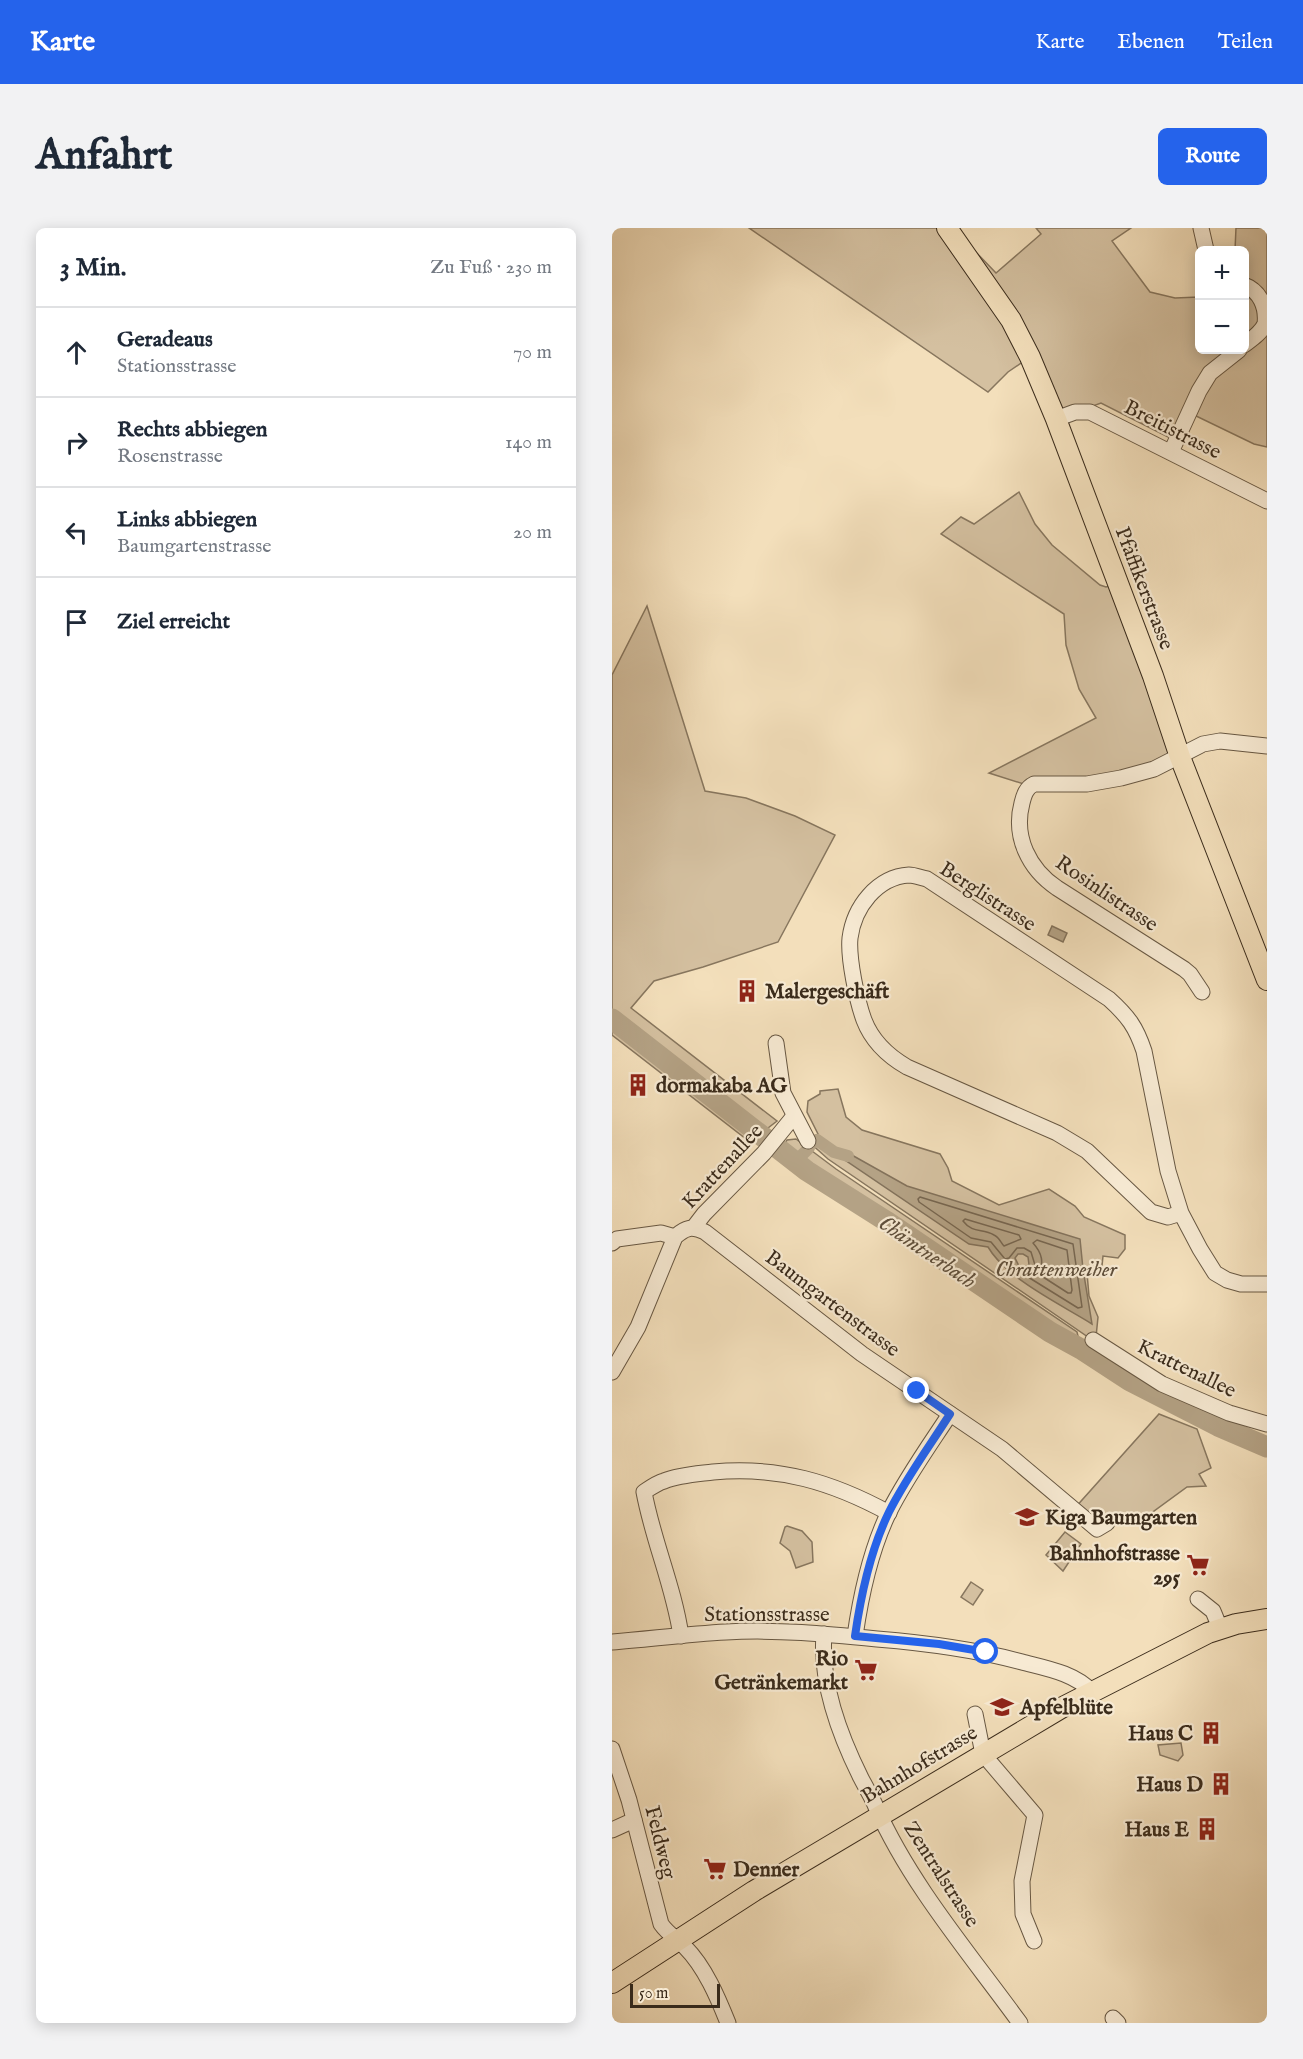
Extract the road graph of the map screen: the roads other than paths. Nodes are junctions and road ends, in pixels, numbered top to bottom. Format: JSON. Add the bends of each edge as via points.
{"nodes":[{"id":1,"x":947,"y":228,"type":"edge"},
{"id":2,"x":1201,"y":228,"type":"edge"},
{"id":3,"x":1205,"y":246,"type":"edge"},
{"id":4,"x":1249,"y":288,"type":"edge"},
{"id":5,"x":1249,"y":341,"type":"edge"},
{"id":6,"x":1234,"y":354,"type":"edge"},
{"id":7,"x":1056,"y":419,"type":"junction"},
{"id":8,"x":1171,"y":453,"type":"junction"},
{"id":9,"x":1267,"y":501,"type":"edge"},
{"id":10,"x":1267,"y":746,"type":"edge"},
{"id":11,"x":1180,"y":757,"type":"junction"},
{"id":12,"x":1267,"y":980,"type":"edge"},
{"id":13,"x":1202,"y":992,"type":"dead end"},
{"id":14,"x":776,"y":1043,"type":"dead end"},
{"id":15,"x":794,"y":1116,"type":"junction"},
{"id":16,"x":808,"y":1141,"type":"dead end"},
{"id":17,"x":1181,"y":1213,"type":"junction"},
{"id":18,"x":694,"y":1227,"type":"junction"},
{"id":19,"x":675,"y":1237,"type":"junction"},
{"id":20,"x":612,"y":1243,"type":"edge"},
{"id":21,"x":1267,"y":1284,"type":"edge"},
{"id":22,"x":1093,"y":1340,"type":"dead end"},
{"id":23,"x":612,"y":1372,"type":"edge"},
{"id":24,"x":950,"y":1414,"type":"junction"},
{"id":25,"x":1267,"y":1424,"type":"edge"},
{"id":26,"x":889,"y":1514,"type":"junction"},
{"id":27,"x":1107,"y":1523,"type":"dead end"},
{"id":28,"x":1198,"y":1599,"type":"dead end"},
{"id":29,"x":1267,"y":1618,"type":"edge"},
{"id":30,"x":1220,"y":1628,"type":"junction"},
{"id":31,"x":824,"y":1634,"type":"junction"},
{"id":32,"x":681,"y":1636,"type":"junction"},
{"id":33,"x":855,"y":1636,"type":"junction"},
{"id":34,"x":612,"y":1642,"type":"edge"},
{"id":35,"x":1092,"y":1692,"type":"junction"},
{"id":36,"x":975,"y":1714,"type":"dead end"},
{"id":37,"x":612,"y":1749,"type":"edge"},
{"id":38,"x":983,"y":1754,"type":"junction"},
{"id":39,"x":879,"y":1816,"type":"junction"},
{"id":40,"x":634,"y":1820,"type":"junction"},
{"id":41,"x":612,"y":1830,"type":"edge"},
{"id":42,"x":676,"y":1940,"type":"junction"},
{"id":43,"x":1034,"y":1941,"type":"dead end"},
{"id":44,"x":612,"y":1983,"type":"edge"},
{"id":45,"x":728,"y":2023,"type":"edge"},
{"id":46,"x":1020,"y":2023,"type":"edge"}],
"edges":[{"from":1,"to":7,"type":"main road","name":"Pfäffikerstrasse","via":[[1011,320]]},
{"from":2,"to":3,"type":"street"},
{"from":4,"to":5,"type":"street","via":[[1263,299],[1267,317],[1262,330]]},
{"from":6,"to":8,"type":"street","via":[[1210,374],[1199,391]]},
{"from":7,"to":8,"type":"street","name":"Breitistrasse","via":[[1075,412],[1090,412]]},
{"from":7,"to":11,"type":"main road","name":"Pfäffikerstrasse"},
{"from":8,"to":9,"type":"street","name":"Breitistrasse"},
{"from":10,"to":11,"type":"street","via":[[1220,741],[1203,744]]},
{"from":11,"to":12,"type":"main road","name":"Pfäffikerstrasse"},
{"from":11,"to":13,"type":"street","name":"Rosinlistrasse","via":[[1154,769],[1102,782],[1034,784],[1024,794],[1020,829],[1028,859],[1048,882],[1184,969]]},
{"from":14,"to":15,"type":"street","via":[[783,1093]]},
{"from":15,"to":16,"type":"street"},
{"from":15,"to":18,"type":"street","name":"Krattenallee","via":[[765,1153]]},
{"from":17,"to":17,"type":"street","name":"Berglistrasse","via":[[1168,1172],[1144,1052],[1127,1015],[1109,999],[927,879],[911,874],[890,879],[871,892],[850,937],[852,970],[864,1021],[877,1043],[907,1067],[1057,1133],[1087,1151],[1151,1212],[1168,1217]]},
{"from":17,"to":21,"type":"street","name":"Berglistrasse","via":[[1215,1273],[1241,1284]]},
{"from":18,"to":19,"type":"street"},
{"from":18,"to":24,"type":"street","name":"Baumgartenstrasse","via":[[862,1354]]},
{"from":19,"to":20,"type":"street","via":[[661,1233]]},
{"from":19,"to":23,"type":"street","via":[[638,1327]]},
{"from":22,"to":25,"type":"street","name":"Krattenallee","via":[[1162,1384],[1229,1413]]},
{"from":24,"to":26,"type":"street"},
{"from":24,"to":27,"type":"street","name":"Baumgartenstrasse","via":[[1002,1449],[1097,1528]]},
{"from":26,"to":32,"type":"street","via":[[858,1497],[802,1476],[735,1470],[664,1480],[644,1492]]},
{"from":26,"to":33,"type":"street","via":[[866,1577]]},
{"from":28,"to":30,"type":"street","via":[[1213,1611]]},
{"from":29,"to":30,"type":"main road","name":"Bahnhofstrasse"},
{"from":30,"to":35,"type":"main road","name":"Bahnhofstrasse"},
{"from":31,"to":32,"type":"street","name":"Stationsstrasse"},
{"from":31,"to":33,"type":"street","name":"Stationsstrasse"},
{"from":31,"to":39,"type":"street","name":"Zentralstrasse","via":[[823,1651],[836,1716]]},
{"from":32,"to":34,"type":"street","name":"Stationsstrasse"},
{"from":33,"to":35,"type":"street","name":"Stationsstrasse","via":[[986,1652],[1084,1682]]},
{"from":35,"to":38,"type":"main road","name":"Bahnhofstrasse"},
{"from":36,"to":38,"type":"street"},
{"from":37,"to":40,"type":"street","name":"Feldweg"},
{"from":38,"to":39,"type":"main road","name":"Bahnhofstrasse"},
{"from":38,"to":43,"type":"street","via":[[1035,1815],[1022,1881],[1023,1914]]},
{"from":39,"to":42,"type":"main road","name":"Bahnhofstrasse"},
{"from":39,"to":46,"type":"street","name":"Zentralstrasse","via":[[906,1866]]},
{"from":40,"to":41,"type":"street"},
{"from":40,"to":42,"type":"street","name":"Feldweg","via":[[661,1924]]},
{"from":42,"to":44,"type":"main road","name":"Bahnhofstrasse"},
{"from":42,"to":45,"type":"street","name":"Feldweg","via":[[708,1979]]}]}
